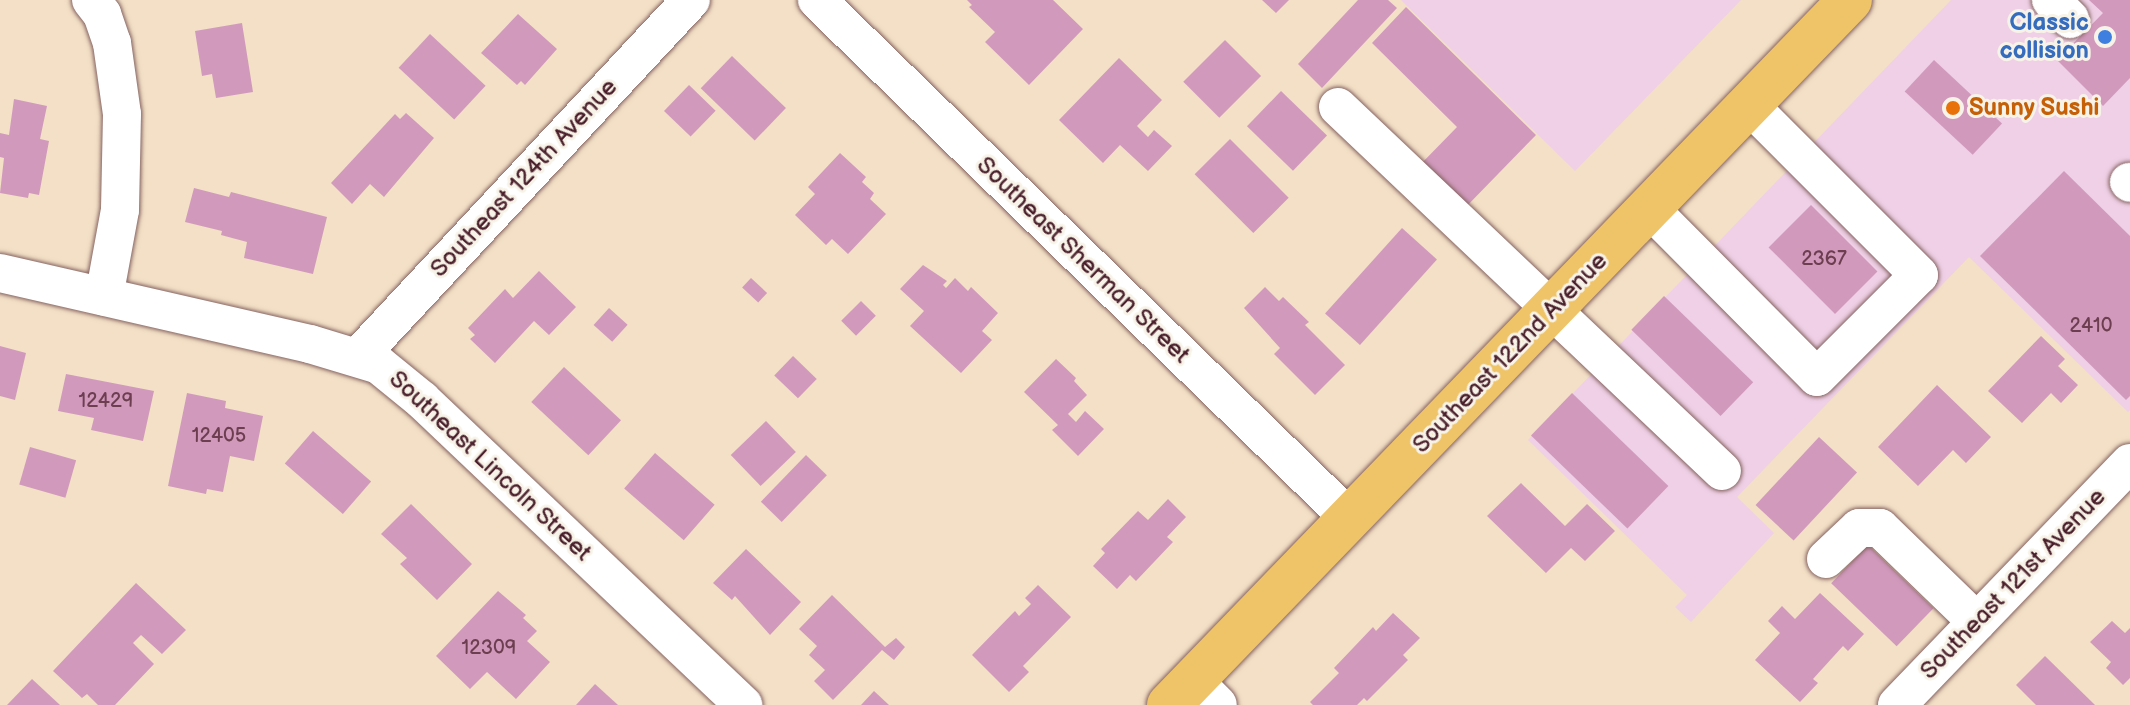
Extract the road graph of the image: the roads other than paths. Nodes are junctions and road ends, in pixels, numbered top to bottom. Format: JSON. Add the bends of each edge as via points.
{"nodes":[{"id":1,"x":91,"y":0,"type":"edge"},
{"id":2,"x":691,"y":0,"type":"edge"},
{"id":3,"x":817,"y":0,"type":"edge"},
{"id":4,"x":1850,"y":0,"type":"edge"},
{"id":5,"x":1749,"y":105,"type":"junction"},
{"id":6,"x":1338,"y":107,"type":"dead end"},
{"id":7,"x":1649,"y":208,"type":"junction"},
{"id":8,"x":0,"y":273,"type":"edge"},
{"id":9,"x":104,"y":297,"type":"junction"},
{"id":10,"x":1552,"y":309,"type":"junction"},
{"id":11,"x":358,"y":357,"type":"junction"},
{"id":12,"x":2130,"y":463,"type":"edge"},
{"id":13,"x":1722,"y":471,"type":"dead end"},
{"id":14,"x":1350,"y":519,"type":"junction"},
{"id":15,"x":1826,"y":559,"type":"dead end"},
{"id":16,"x":1977,"y":622,"type":"junction"},
{"id":17,"x":1193,"y":697,"type":"edge"},
{"id":18,"x":743,"y":705,"type":"edge"},
{"id":19,"x":1897,"y":705,"type":"edge"}],
"edges":[{"from":1,"to":9,"type":"street","via":[[112,43],[122,114],[120,210]]},
{"from":2,"to":11,"type":"street","name":"Southeast 124th Avenue"},
{"from":3,"to":14,"type":"street","name":"Southeast Sherman Street"},
{"from":4,"to":5,"type":"main road","name":"Southeast 122nd Avenue"},
{"from":5,"to":7,"type":"main road","name":"Southeast 122nd Avenue"},
{"from":5,"to":7,"type":"street","via":[[1919,275],[1817,377]]},
{"from":6,"to":10,"type":"street"},
{"from":7,"to":10,"type":"main road","name":"Southeast 122nd Avenue"},
{"from":8,"to":9,"type":"street","name":"Southeast Lincoln Street"},
{"from":9,"to":11,"type":"street","name":"Southeast Lincoln Street"},
{"from":10,"to":13,"type":"street"},
{"from":10,"to":14,"type":"main road","name":"Southeast 122nd Avenue"},
{"from":11,"to":18,"type":"street","name":"Southeast Lincoln Street","via":[[379,365],[422,400]]},
{"from":12,"to":16,"type":"street","name":"Southeast 121st Avenue"},
{"from":14,"to":17,"type":"main road","name":"Southeast 122nd Avenue"},
{"from":15,"to":16,"type":"street","via":[[1859,528],[1880,528]]},
{"from":16,"to":19,"type":"street","name":"Southeast 121st Avenue"}]}
